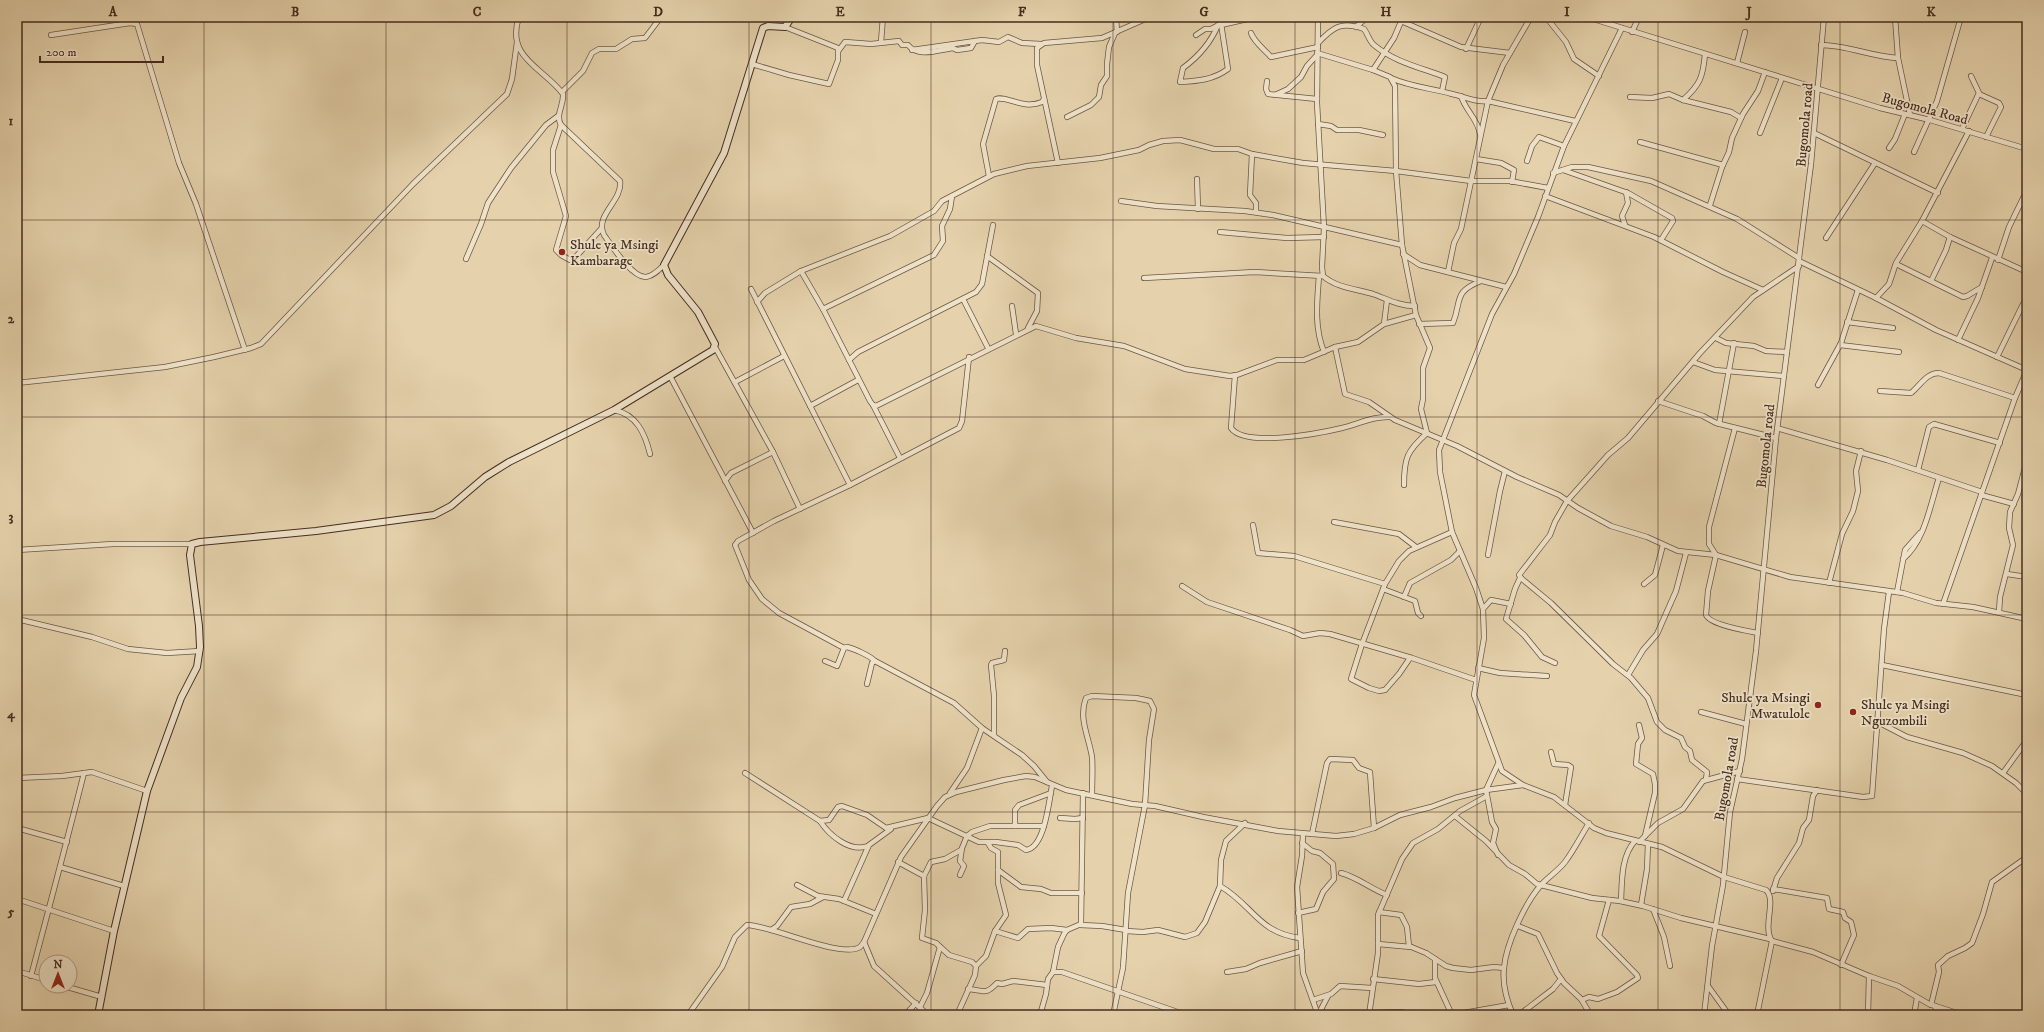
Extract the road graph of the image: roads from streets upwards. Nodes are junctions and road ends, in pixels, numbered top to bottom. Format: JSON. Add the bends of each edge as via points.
{"nodes":[{"id":1,"x":519,"y":17,"type":"edge"},
{"id":2,"x":661,"y":17,"type":"edge"},
{"id":3,"x":792,"y":17,"type":"edge"},
{"id":4,"x":883,"y":17,"type":"edge"},
{"id":5,"x":1116,"y":17,"type":"edge"},
{"id":6,"x":1150,"y":17,"type":"edge"},
{"id":7,"x":1256,"y":17,"type":"edge"},
{"id":8,"x":1318,"y":17,"type":"edge"},
{"id":9,"x":1367,"y":17,"type":"edge"},
{"id":10,"x":1531,"y":17,"type":"edge"},
{"id":11,"x":1546,"y":17,"type":"edge"},
{"id":12,"x":1587,"y":17,"type":"edge"},
{"id":13,"x":1639,"y":17,"type":"edge"},
{"id":14,"x":1824,"y":17,"type":"edge"},
{"id":15,"x":1895,"y":17,"type":"edge"},
{"id":16,"x":1961,"y":17,"type":"edge"},
{"id":17,"x":1478,"y":18,"type":"edge"},
{"id":18,"x":1402,"y":19,"type":"edge"},
{"id":19,"x":1220,"y":22,"type":"edge"},
{"id":20,"x":785,"y":27,"type":"junction"},
{"id":21,"x":1356,"y":27,"type":"junction"},
{"id":22,"x":1622,"y":28,"type":"junction"},
{"id":23,"x":1116,"y":32,"type":"junction"},
{"id":24,"x":1632,"y":32,"type":"junction"},
{"id":25,"x":1744,"y":32,"type":"dead end"},
{"id":26,"x":1251,"y":33,"type":"dead end"},
{"id":27,"x":51,"y":35,"type":"dead end"},
{"id":28,"x":1196,"y":35,"type":"dead end"},
{"id":29,"x":975,"y":40,"type":"junction"},
{"id":30,"x":517,"y":42,"type":"junction"},
{"id":31,"x":881,"y":42,"type":"junction"},
{"id":32,"x":1041,"y":44,"type":"junction"},
{"id":33,"x":1821,"y":45,"type":"junction"},
{"id":34,"x":1466,"y":49,"type":"junction"},
{"id":35,"x":839,"y":50,"type":"junction"},
{"id":36,"x":912,"y":50,"type":"junction"},
{"id":37,"x":1318,"y":50,"type":"junction"},
{"id":38,"x":1384,"y":52,"type":"junction"},
{"id":39,"x":1510,"y":52,"type":"junction"},
{"id":40,"x":1705,"y":54,"type":"junction"},
{"id":41,"x":1898,"y":58,"type":"junction"},
{"id":42,"x":752,"y":64,"type":"junction"},
{"id":43,"x":1737,"y":64,"type":"junction"},
{"id":44,"x":1373,"y":70,"type":"junction"},
{"id":45,"x":1765,"y":72,"type":"junction"},
{"id":46,"x":1599,"y":76,"type":"junction"},
{"id":47,"x":1971,"y":76,"type":"dead end"},
{"id":48,"x":1391,"y":78,"type":"junction"},
{"id":49,"x":1782,"y":78,"type":"junction"},
{"id":50,"x":1267,"y":81,"type":"dead end"},
{"id":51,"x":1818,"y":88,"type":"junction"},
{"id":52,"x":1442,"y":91,"type":"junction"},
{"id":53,"x":562,"y":92,"type":"junction"},
{"id":54,"x":1979,"y":94,"type":"junction"},
{"id":55,"x":1275,"y":95,"type":"junction"},
{"id":56,"x":1461,"y":96,"type":"junction"},
{"id":57,"x":1630,"y":97,"type":"dead end"},
{"id":58,"x":1044,"y":99,"type":"junction"},
{"id":59,"x":1317,"y":99,"type":"junction"},
{"id":60,"x":1683,"y":100,"type":"junction"},
{"id":61,"x":1488,"y":101,"type":"junction"},
{"id":62,"x":1907,"y":114,"type":"junction"},
{"id":63,"x":558,"y":116,"type":"junction"},
{"id":64,"x":1067,"y":117,"type":"dead end"},
{"id":65,"x":1741,"y":118,"type":"junction"},
{"id":66,"x":1930,"y":120,"type":"junction"},
{"id":67,"x":1576,"y":121,"type":"junction"},
{"id":68,"x":1318,"y":124,"type":"junction"},
{"id":69,"x":561,"y":125,"type":"junction"},
{"id":70,"x":1962,"y":129,"type":"junction"},
{"id":71,"x":1968,"y":131,"type":"junction"},
{"id":72,"x":1760,"y":133,"type":"dead end"},
{"id":73,"x":1814,"y":133,"type":"junction"},
{"id":74,"x":1383,"y":135,"type":"dead end"},
{"id":75,"x":1481,"y":137,"type":"junction"},
{"id":76,"x":1986,"y":137,"type":"junction"},
{"id":77,"x":1640,"y":142,"type":"dead end"},
{"id":78,"x":1564,"y":146,"type":"junction"},
{"id":79,"x":1889,"y":148,"type":"dead end"},
{"id":80,"x":2027,"y":149,"type":"edge"},
{"id":81,"x":1914,"y":152,"type":"dead end"},
{"id":82,"x":1252,"y":154,"type":"junction"},
{"id":83,"x":1476,"y":159,"type":"junction"},
{"id":84,"x":1527,"y":161,"type":"dead end"},
{"id":85,"x":1058,"y":163,"type":"junction"},
{"id":86,"x":1875,"y":163,"type":"junction"},
{"id":87,"x":1321,"y":164,"type":"junction"},
{"id":88,"x":1723,"y":165,"type":"junction"},
{"id":89,"x":1563,"y":170,"type":"junction"},
{"id":90,"x":1396,"y":171,"type":"junction"},
{"id":91,"x":1553,"y":173,"type":"junction"},
{"id":92,"x":988,"y":176,"type":"junction"},
{"id":93,"x":1197,"y":179,"type":"dead end"},
{"id":94,"x":1471,"y":181,"type":"junction"},
{"id":95,"x":1512,"y":182,"type":"junction"},
{"id":96,"x":1548,"y":188,"type":"junction"},
{"id":97,"x":2027,"y":190,"type":"edge"},
{"id":98,"x":1626,"y":192,"type":"junction"},
{"id":99,"x":1938,"y":193,"type":"junction"},
{"id":100,"x":952,"y":196,"type":"junction"},
{"id":101,"x":1545,"y":196,"type":"junction"},
{"id":102,"x":1121,"y":201,"type":"dead end"},
{"id":103,"x":1710,"y":205,"type":"junction"},
{"id":104,"x":1198,"y":209,"type":"junction"},
{"id":105,"x":1256,"y":212,"type":"junction"},
{"id":106,"x":1922,"y":221,"type":"junction"},
{"id":107,"x":993,"y":225,"type":"dead end"},
{"id":108,"x":1625,"y":225,"type":"junction"},
{"id":109,"x":1324,"y":228,"type":"junction"},
{"id":110,"x":601,"y":229,"type":"junction"},
{"id":111,"x":1220,"y":232,"type":"dead end"},
{"id":112,"x":1324,"y":237,"type":"junction"},
{"id":113,"x":1950,"y":237,"type":"junction"},
{"id":114,"x":1826,"y":238,"type":"dead end"},
{"id":115,"x":1661,"y":240,"type":"junction"},
{"id":116,"x":1402,"y":245,"type":"junction"},
{"id":117,"x":1404,"y":254,"type":"junction"},
{"id":118,"x":987,"y":256,"type":"junction"},
{"id":119,"x":1992,"y":258,"type":"junction"},
{"id":120,"x":466,"y":259,"type":"dead end"},
{"id":121,"x":1998,"y":260,"type":"junction"},
{"id":122,"x":1799,"y":262,"type":"junction"},
{"id":123,"x":1896,"y":264,"type":"junction"},
{"id":124,"x":664,"y":265,"type":"junction"},
{"id":125,"x":801,"y":271,"type":"junction"},
{"id":126,"x":1448,"y":272,"type":"junction"},
{"id":127,"x":2027,"y":272,"type":"edge"},
{"id":128,"x":1321,"y":276,"type":"junction"},
{"id":129,"x":1144,"y":278,"type":"dead end"},
{"id":130,"x":1481,"y":281,"type":"junction"},
{"id":131,"x":1931,"y":281,"type":"junction"},
{"id":132,"x":1982,"y":287,"type":"junction"},
{"id":133,"x":1506,"y":288,"type":"junction"},
{"id":134,"x":751,"y":289,"type":"dead end"},
{"id":135,"x":1763,"y":290,"type":"junction"},
{"id":136,"x":1858,"y":290,"type":"junction"},
{"id":137,"x":2027,"y":296,"type":"edge"},
{"id":138,"x":1876,"y":298,"type":"junction"},
{"id":139,"x":963,"y":299,"type":"junction"},
{"id":140,"x":1387,"y":300,"type":"junction"},
{"id":141,"x":757,"y":302,"type":"junction"},
{"id":142,"x":1012,"y":306,"type":"dead end"},
{"id":143,"x":1415,"y":306,"type":"junction"},
{"id":144,"x":823,"y":309,"type":"junction"},
{"id":145,"x":1416,"y":315,"type":"junction"},
{"id":146,"x":1847,"y":322,"type":"junction"},
{"id":147,"x":1384,"y":324,"type":"junction"},
{"id":148,"x":1419,"y":324,"type":"junction"},
{"id":149,"x":1028,"y":328,"type":"junction"},
{"id":150,"x":1893,"y":328,"type":"dead end"},
{"id":151,"x":1016,"y":334,"type":"junction"},
{"id":152,"x":1716,"y":338,"type":"junction"},
{"id":153,"x":1958,"y":340,"type":"junction"},
{"id":154,"x":1734,"y":343,"type":"junction"},
{"id":155,"x":1840,"y":345,"type":"junction"},
{"id":156,"x":715,"y":347,"type":"junction"},
{"id":157,"x":1335,"y":347,"type":"junction"},
{"id":158,"x":988,"y":348,"type":"junction"},
{"id":159,"x":245,"y":350,"type":"junction"},
{"id":160,"x":1324,"y":352,"type":"junction"},
{"id":161,"x":1787,"y":352,"type":"junction"},
{"id":162,"x":1899,"y":352,"type":"dead end"},
{"id":163,"x":784,"y":356,"type":"junction"},
{"id":164,"x":969,"y":357,"type":"junction"},
{"id":165,"x":1997,"y":357,"type":"junction"},
{"id":166,"x":849,"y":360,"type":"junction"},
{"id":167,"x":1693,"y":362,"type":"junction"},
{"id":168,"x":2027,"y":370,"type":"edge"},
{"id":169,"x":1730,"y":371,"type":"junction"},
{"id":170,"x":670,"y":376,"type":"junction"},
{"id":171,"x":1235,"y":376,"type":"junction"},
{"id":172,"x":1784,"y":376,"type":"junction"},
{"id":173,"x":858,"y":380,"type":"junction"},
{"id":174,"x":735,"y":382,"type":"junction"},
{"id":175,"x":17,"y":383,"type":"edge"},
{"id":176,"x":1818,"y":385,"type":"dead end"},
{"id":177,"x":1880,"y":391,"type":"dead end"},
{"id":178,"x":2015,"y":398,"type":"junction"},
{"id":179,"x":1658,"y":401,"type":"junction"},
{"id":180,"x":873,"y":405,"type":"junction"},
{"id":181,"x":810,"y":406,"type":"junction"},
{"id":182,"x":614,"y":410,"type":"junction"},
{"id":183,"x":1390,"y":417,"type":"junction"},
{"id":184,"x":1719,"y":424,"type":"junction"},
{"id":185,"x":1735,"y":428,"type":"junction"},
{"id":186,"x":1777,"y":428,"type":"junction"},
{"id":187,"x":1427,"y":433,"type":"junction"},
{"id":188,"x":1776,"y":438,"type":"junction"},
{"id":189,"x":1442,"y":440,"type":"junction"},
{"id":190,"x":2000,"y":443,"type":"junction"},
{"id":191,"x":1861,"y":451,"type":"junction"},
{"id":192,"x":773,"y":452,"type":"junction"},
{"id":193,"x":650,"y":454,"type":"dead end"},
{"id":194,"x":900,"y":458,"type":"junction"},
{"id":195,"x":2027,"y":461,"type":"edge"},
{"id":196,"x":1918,"y":470,"type":"junction"},
{"id":197,"x":1505,"y":471,"type":"junction"},
{"id":198,"x":1939,"y":478,"type":"junction"},
{"id":199,"x":725,"y":481,"type":"junction"},
{"id":200,"x":1404,"y":485,"type":"dead end"},
{"id":201,"x":850,"y":486,"type":"junction"},
{"id":202,"x":1981,"y":494,"type":"junction"},
{"id":203,"x":1567,"y":501,"type":"junction"},
{"id":204,"x":2014,"y":504,"type":"junction"},
{"id":205,"x":800,"y":509,"type":"junction"},
{"id":206,"x":1334,"y":522,"type":"dead end"},
{"id":207,"x":1252,"y":525,"type":"dead end"},
{"id":208,"x":753,"y":532,"type":"junction"},
{"id":209,"x":1452,"y":532,"type":"junction"},
{"id":210,"x":192,"y":544,"type":"junction"},
{"id":211,"x":1664,"y":545,"type":"junction"},
{"id":212,"x":1416,"y":547,"type":"junction"},
{"id":213,"x":17,"y":550,"type":"edge"},
{"id":214,"x":1460,"y":551,"type":"junction"},
{"id":215,"x":1686,"y":553,"type":"junction"},
{"id":216,"x":1488,"y":555,"type":"dead end"},
{"id":217,"x":1716,"y":555,"type":"junction"},
{"id":218,"x":1765,"y":571,"type":"junction"},
{"id":219,"x":2007,"y":574,"type":"junction"},
{"id":220,"x":2027,"y":577,"type":"edge"},
{"id":221,"x":1520,"y":578,"type":"junction"},
{"id":222,"x":1830,"y":583,"type":"junction"},
{"id":223,"x":1644,"y":584,"type":"dead end"},
{"id":224,"x":1182,"y":586,"type":"dead end"},
{"id":225,"x":1384,"y":586,"type":"junction"},
{"id":226,"x":1889,"y":592,"type":"junction"},
{"id":227,"x":1897,"y":592,"type":"junction"},
{"id":228,"x":1404,"y":596,"type":"junction"},
{"id":229,"x":1511,"y":604,"type":"junction"},
{"id":230,"x":1942,"y":604,"type":"junction"},
{"id":231,"x":1483,"y":609,"type":"junction"},
{"id":232,"x":1999,"y":612,"type":"junction"},
{"id":233,"x":1421,"y":616,"type":"dead end"},
{"id":234,"x":17,"y":619,"type":"edge"},
{"id":235,"x":2027,"y":619,"type":"edge"},
{"id":236,"x":1758,"y":633,"type":"junction"},
{"id":237,"x":1362,"y":644,"type":"junction"},
{"id":238,"x":844,"y":648,"type":"junction"},
{"id":239,"x":200,"y":651,"type":"junction"},
{"id":240,"x":1005,"y":651,"type":"dead end"},
{"id":241,"x":1410,"y":658,"type":"junction"},
{"id":242,"x":825,"y":661,"type":"dead end"},
{"id":243,"x":875,"y":661,"type":"junction"},
{"id":244,"x":1555,"y":663,"type":"dead end"},
{"id":245,"x":1882,"y":665,"type":"junction"},
{"id":246,"x":1478,"y":668,"type":"junction"},
{"id":247,"x":1628,"y":675,"type":"junction"},
{"id":248,"x":1547,"y":676,"type":"dead end"},
{"id":249,"x":1476,"y":680,"type":"junction"},
{"id":250,"x":867,"y":684,"type":"dead end"},
{"id":251,"x":2027,"y":695,"type":"edge"},
{"id":252,"x":2027,"y":701,"type":"edge"},
{"id":253,"x":1700,"y":712,"type":"dead end"},
{"id":254,"x":1876,"y":721,"type":"junction"},
{"id":255,"x":2027,"y":723,"type":"edge"},
{"id":256,"x":1746,"y":724,"type":"junction"},
{"id":257,"x":1639,"y":725,"type":"dead end"},
{"id":258,"x":982,"y":728,"type":"junction"},
{"id":259,"x":994,"y":735,"type":"junction"},
{"id":260,"x":2027,"y":740,"type":"edge"},
{"id":261,"x":1551,"y":752,"type":"dead end"},
{"id":262,"x":1498,"y":764,"type":"junction"},
{"id":263,"x":1740,"y":771,"type":"junction"},
{"id":264,"x":84,"y":773,"type":"junction"},
{"id":265,"x":745,"y":773,"type":"dead end"},
{"id":266,"x":2003,"y":773,"type":"junction"},
{"id":267,"x":17,"y":778,"type":"edge"},
{"id":268,"x":1706,"y":779,"type":"junction"},
{"id":269,"x":1738,"y":779,"type":"junction"},
{"id":270,"x":1050,"y":785,"type":"junction"},
{"id":271,"x":1523,"y":785,"type":"junction"},
{"id":272,"x":1486,"y":790,"type":"junction"},
{"id":273,"x":1817,"y":790,"type":"junction"},
{"id":274,"x":147,"y":791,"type":"junction"},
{"id":275,"x":1051,"y":793,"type":"junction"},
{"id":276,"x":1083,"y":794,"type":"junction"},
{"id":277,"x":2027,"y":794,"type":"edge"},
{"id":278,"x":948,"y":795,"type":"junction"},
{"id":279,"x":1092,"y":795,"type":"junction"},
{"id":280,"x":1487,"y":796,"type":"junction"},
{"id":281,"x":1145,"y":805,"type":"junction"},
{"id":282,"x":1566,"y":805,"type":"junction"},
{"id":283,"x":1455,"y":816,"type":"junction"},
{"id":284,"x":928,"y":818,"type":"junction"},
{"id":285,"x":1060,"y":818,"type":"dead end"},
{"id":286,"x":1082,"y":818,"type":"junction"},
{"id":287,"x":820,"y":821,"type":"junction"},
{"id":288,"x":1245,"y":823,"type":"junction"},
{"id":289,"x":1589,"y":823,"type":"junction"},
{"id":290,"x":1015,"y":826,"type":"junction"},
{"id":291,"x":1044,"y":826,"type":"junction"},
{"id":292,"x":18,"y":828,"type":"edge"},
{"id":293,"x":892,"y":828,"type":"junction"},
{"id":294,"x":1374,"y":828,"type":"junction"},
{"id":295,"x":1303,"y":834,"type":"junction"},
{"id":296,"x":1312,"y":834,"type":"junction"},
{"id":297,"x":17,"y":835,"type":"edge"},
{"id":298,"x":967,"y":836,"type":"junction"},
{"id":299,"x":1645,"y":836,"type":"junction"},
{"id":300,"x":67,"y":842,"type":"junction"},
{"id":301,"x":1637,"y":842,"type":"junction"},
{"id":302,"x":988,"y":843,"type":"junction"},
{"id":303,"x":1302,"y":843,"type":"junction"},
{"id":304,"x":1648,"y":844,"type":"junction"},
{"id":305,"x":868,"y":846,"type":"junction"},
{"id":306,"x":961,"y":850,"type":"junction"},
{"id":307,"x":1499,"y":856,"type":"junction"},
{"id":308,"x":2027,"y":858,"type":"edge"},
{"id":309,"x":898,"y":862,"type":"junction"},
{"id":310,"x":60,"y":867,"type":"junction"},
{"id":311,"x":998,"y":870,"type":"junction"},
{"id":312,"x":1341,"y":873,"type":"dead end"},
{"id":313,"x":960,"y":875,"type":"dead end"},
{"id":314,"x":924,"y":876,"type":"junction"},
{"id":315,"x":1724,"y":877,"type":"junction"},
{"id":316,"x":797,"y":885,"type":"dead end"},
{"id":317,"x":1541,"y":885,"type":"junction"},
{"id":318,"x":124,"y":886,"type":"junction"},
{"id":319,"x":1220,"y":886,"type":"junction"},
{"id":320,"x":1774,"y":889,"type":"junction"},
{"id":321,"x":1082,"y":893,"type":"junction"},
{"id":322,"x":1387,"y":895,"type":"junction"},
{"id":323,"x":823,"y":897,"type":"junction"},
{"id":324,"x":1770,"y":898,"type":"junction"},
{"id":325,"x":17,"y":899,"type":"edge"},
{"id":326,"x":1609,"y":900,"type":"junction"},
{"id":327,"x":844,"y":901,"type":"junction"},
{"id":328,"x":1621,"y":901,"type":"junction"},
{"id":329,"x":1641,"y":906,"type":"junction"},
{"id":330,"x":48,"y":908,"type":"junction"},
{"id":331,"x":1653,"y":909,"type":"junction"},
{"id":332,"x":1379,"y":912,"type":"junction"},
{"id":333,"x":1298,"y":913,"type":"junction"},
{"id":334,"x":876,"y":914,"type":"junction"},
{"id":335,"x":1080,"y":925,"type":"junction"},
{"id":336,"x":1518,"y":926,"type":"junction"},
{"id":337,"x":1716,"y":926,"type":"junction"},
{"id":338,"x":771,"y":930,"type":"junction"},
{"id":339,"x":1067,"y":930,"type":"junction"},
{"id":340,"x":114,"y":931,"type":"junction"},
{"id":341,"x":996,"y":931,"type":"junction"},
{"id":342,"x":1126,"y":931,"type":"junction"},
{"id":343,"x":1300,"y":938,"type":"junction"},
{"id":344,"x":1771,"y":940,"type":"junction"},
{"id":345,"x":864,"y":942,"type":"junction"},
{"id":346,"x":1378,"y":944,"type":"junction"},
{"id":347,"x":940,"y":946,"type":"junction"},
{"id":348,"x":1411,"y":948,"type":"junction"},
{"id":349,"x":1302,"y":952,"type":"junction"},
{"id":350,"x":1435,"y":959,"type":"junction"},
{"id":351,"x":1841,"y":964,"type":"junction"},
{"id":352,"x":976,"y":966,"type":"junction"},
{"id":353,"x":1670,"y":966,"type":"dead end"},
{"id":354,"x":1504,"y":968,"type":"junction"},
{"id":355,"x":17,"y":970,"type":"edge"},
{"id":356,"x":1053,"y":972,"type":"junction"},
{"id":357,"x":1227,"y":972,"type":"dead end"},
{"id":358,"x":31,"y":976,"type":"junction"},
{"id":359,"x":1869,"y":976,"type":"junction"},
{"id":360,"x":38,"y":978,"type":"edge"},
{"id":361,"x":1373,"y":979,"type":"junction"},
{"id":362,"x":1561,"y":979,"type":"junction"},
{"id":363,"x":1436,"y":982,"type":"junction"},
{"id":364,"x":1047,"y":985,"type":"junction"},
{"id":365,"x":1708,"y":986,"type":"junction"},
{"id":366,"x":1372,"y":988,"type":"junction"},
{"id":367,"x":968,"y":989,"type":"junction"},
{"id":368,"x":78,"y":990,"type":"edge"},
{"id":369,"x":1118,"y":990,"type":"junction"},
{"id":370,"x":1328,"y":996,"type":"junction"},
{"id":371,"x":102,"y":998,"type":"junction"},
{"id":372,"x":1917,"y":998,"type":"junction"},
{"id":373,"x":1313,"y":1000,"type":"junction"},
{"id":374,"x":1582,"y":1000,"type":"junction"},
{"id":375,"x":918,"y":1005,"type":"junction"},
{"id":376,"x":1509,"y":1005,"type":"junction"},
{"id":377,"x":1933,"y":1006,"type":"junction"},
{"id":378,"x":1370,"y":1014,"type":"edge"},
{"id":379,"x":1591,"y":1014,"type":"edge"},
{"id":380,"x":1949,"y":1014,"type":"edge"},
{"id":381,"x":98,"y":1015,"type":"edge"},
{"id":382,"x":688,"y":1015,"type":"edge"},
{"id":383,"x":905,"y":1015,"type":"edge"},
{"id":384,"x":928,"y":1015,"type":"edge"},
{"id":385,"x":957,"y":1015,"type":"edge"},
{"id":386,"x":1040,"y":1015,"type":"edge"},
{"id":387,"x":1113,"y":1015,"type":"edge"},
{"id":388,"x":1186,"y":1015,"type":"edge"},
{"id":389,"x":1318,"y":1015,"type":"edge"},
{"id":390,"x":1412,"y":1015,"type":"edge"},
{"id":391,"x":1452,"y":1015,"type":"edge"},
{"id":392,"x":1513,"y":1015,"type":"edge"},
{"id":393,"x":1519,"y":1015,"type":"edge"},
{"id":394,"x":1627,"y":1015,"type":"edge"},
{"id":395,"x":1704,"y":1015,"type":"edge"},
{"id":396,"x":1729,"y":1015,"type":"edge"},
{"id":397,"x":1757,"y":1015,"type":"edge"},
{"id":398,"x":1868,"y":1015,"type":"edge"},
{"id":399,"x":1914,"y":1015,"type":"edge"},
{"id":400,"x":1938,"y":1015,"type":"edge"},
{"id":401,"x":1963,"y":1015,"type":"edge"}],
"edges":[{"from":1,"to":30,"type":"street","via":[[516,28]]},
{"from":2,"to":53,"type":"street","via":[[645,38],[632,39],[616,49],[599,49],[592,53],[583,71]]},
{"from":3,"to":20,"type":"street"},
{"from":4,"to":31,"type":"street"},
{"from":5,"to":23,"type":"street"},
{"from":6,"to":23,"type":"street"},
{"from":7,"to":19,"type":"street"},
{"from":8,"to":37,"type":"street"},
{"from":9,"to":21,"type":"street"},
{"from":10,"to":39,"type":"street"},
{"from":11,"to":46,"type":"street","via":[[1566,42],[1574,59]]},
{"from":12,"to":22,"type":"street","name":"Bugomola Road"},
{"from":13,"to":24,"type":"street"},
{"from":14,"to":33,"type":"street","name":"Bugomola road"},
{"from":15,"to":41,"type":"street"},
{"from":16,"to":66,"type":"street"},
{"from":17,"to":34,"type":"street"},
{"from":18,"to":34,"type":"street"},
{"from":18,"to":38,"type":"street","via":[[1394,38]]},
{"from":19,"to":19,"type":"street","via":[[1228,69],[1205,80],[1180,82],[1182,68],[1195,59]]},
{"from":19,"to":28,"type":"street","via":[[1212,29],[1204,29]]},
{"from":20,"to":35,"type":"street"},
{"from":20,"to":42,"type":"street","via":[[763,28]]},
{"from":21,"to":37,"type":"street","via":[[1336,27],[1328,32]]},
{"from":21,"to":38,"type":"street","via":[[1364,29],[1372,43]]},
{"from":22,"to":24,"type":"street","name":"Bugomola Road"},
{"from":22,"to":46,"type":"street"},
{"from":23,"to":32,"type":"street","via":[[1102,38]]},
{"from":23,"to":64,"type":"street","via":[[1109,48],[1107,76],[1101,85],[1099,97],[1091,105]]},
{"from":24,"to":40,"type":"street","name":"Bugomola Road"},
{"from":25,"to":43,"type":"street"},
{"from":26,"to":37,"type":"street","via":[[1254,41],[1271,57]]},
{"from":27,"to":159,"type":"street","via":[[133,22],[137,24],[179,163],[196,204]]},
{"from":29,"to":32,"type":"street","via":[[997,42],[1009,37],[1022,43]]},
{"from":29,"to":36,"type":"street"},
{"from":29,"to":36,"type":"street","via":[[971,48],[919,53]]},
{"from":30,"to":53,"type":"street","via":[[525,57]]},
{"from":30,"to":159,"type":"street","via":[[507,94],[413,184],[269,337],[261,344]]},
{"from":31,"to":35,"type":"street","via":[[845,42]]},
{"from":31,"to":36,"type":"street","via":[[900,41]]},
{"from":32,"to":58,"type":"street","via":[[1036,54]]},
{"from":33,"to":41,"type":"street"},
{"from":33,"to":51,"type":"street","name":"Bugomola road"},
{"from":34,"to":39,"type":"street"},
{"from":35,"to":42,"type":"street","via":[[831,80],[827,85]]},
{"from":37,"to":44,"type":"street"},
{"from":37,"to":55,"type":"street","via":[[1301,77],[1288,89]]},
{"from":37,"to":59,"type":"street"},
{"from":38,"to":44,"type":"street"},
{"from":38,"to":52,"type":"street","via":[[1405,64],[1445,77]]},
{"from":39,"to":61,"type":"street"},
{"from":40,"to":43,"type":"street","name":"Bugomola Road"},
{"from":40,"to":60,"type":"street","via":[[1704,71],[1699,83]]},
{"from":41,"to":62,"type":"street"},
{"from":42,"to":124,"type":"street","via":[[724,152]]},
{"from":43,"to":45,"type":"street","name":"Bugomola Road"},
{"from":44,"to":48,"type":"street"},
{"from":45,"to":49,"type":"street","name":"Bugomola Road"},
{"from":45,"to":65,"type":"street","via":[[1758,91]]},
{"from":46,"to":67,"type":"street"},
{"from":47,"to":54,"type":"street"},
{"from":48,"to":52,"type":"street","via":[[1412,86]]},
{"from":48,"to":90,"type":"street","via":[[1396,94]]},
{"from":49,"to":51,"type":"street","name":"Bugomola Road"},
{"from":49,"to":72,"type":"street"},
{"from":50,"to":55,"type":"street","via":[[1267,92]]},
{"from":51,"to":62,"type":"street","name":"Bugomola Road"},
{"from":51,"to":73,"type":"street","name":"Bugomola road"},
{"from":52,"to":56,"type":"street"},
{"from":53,"to":63,"type":"street","via":[[563,102]]},
{"from":54,"to":70,"type":"street"},
{"from":54,"to":76,"type":"street","via":[[1999,103],[2001,107]]},
{"from":55,"to":59,"type":"street"},
{"from":56,"to":61,"type":"street","via":[[1478,102]]},
{"from":56,"to":75,"type":"street","via":[[1465,107],[1478,125]]},
{"from":57,"to":60,"type":"street","via":[[1652,98],[1666,94]]},
{"from":58,"to":85,"type":"street"},
{"from":58,"to":92,"type":"street","via":[[1032,104],[996,99],[983,144]]},
{"from":59,"to":68,"type":"street"},
{"from":60,"to":65,"type":"street","via":[[1731,112]]},
{"from":61,"to":67,"type":"street"},
{"from":61,"to":75,"type":"street"},
{"from":62,"to":66,"type":"street","name":"Bugomola Road"},
{"from":62,"to":79,"type":"street"},
{"from":63,"to":69,"type":"street"},
{"from":63,"to":120,"type":"street","via":[[546,125],[511,168],[488,203]]},
{"from":65,"to":88,"type":"street"},
{"from":66,"to":70,"type":"street","name":"Bugomola Road"},
{"from":66,"to":81,"type":"street"},
{"from":67,"to":78,"type":"street"},
{"from":68,"to":74,"type":"street","via":[[1331,126],[1337,130],[1359,130]]},
{"from":68,"to":87,"type":"street"},
{"from":69,"to":110,"type":"street","via":[[620,181],[621,185],[603,218]]},
{"from":69,"to":110,"type":"street","via":[[553,150],[553,172],[566,216],[556,250],[572,261]]},
{"from":70,"to":71,"type":"street","name":"Bugomola Road"},
{"from":71,"to":76,"type":"street","name":"Bugomola Road"},
{"from":71,"to":99,"type":"street"},
{"from":73,"to":86,"type":"street","name":"Bugomola Road"},
{"from":73,"to":122,"type":"street","name":"Bugomola road"},
{"from":75,"to":83,"type":"street"},
{"from":76,"to":80,"type":"street","name":"Bugomola Road"},
{"from":77,"to":88,"type":"street"},
{"from":78,"to":84,"type":"street","via":[[1539,136]]},
{"from":78,"to":91,"type":"street"},
{"from":82,"to":85,"type":"street","via":[[1238,150],[1214,149],[1178,140],[1100,158]]},
{"from":82,"to":87,"type":"street"},
{"from":82,"to":105,"type":"street","via":[[1250,195],[1256,203]]},
{"from":83,"to":94,"type":"street"},
{"from":83,"to":95,"type":"street","via":[[1501,163],[1514,170]]},
{"from":85,"to":92,"type":"street","via":[[1023,167]]},
{"from":86,"to":99,"type":"street","name":"Bugomola Road"},
{"from":86,"to":114,"type":"street"},
{"from":87,"to":90,"type":"street"},
{"from":87,"to":109,"type":"street"},
{"from":88,"to":103,"type":"street"},
{"from":89,"to":91,"type":"street"},
{"from":89,"to":98,"type":"street"},
{"from":89,"to":103,"type":"street","via":[[1588,167],[1646,180]]},
{"from":90,"to":94,"type":"street"},
{"from":90,"to":116,"type":"street"},
{"from":91,"to":96,"type":"street"},
{"from":92,"to":100,"type":"street"},
{"from":93,"to":104,"type":"street"},
{"from":94,"to":95,"type":"street"},
{"from":94,"to":126,"type":"street"},
{"from":95,"to":96,"type":"street"},
{"from":96,"to":101,"type":"street"},
{"from":97,"to":121,"type":"street","via":[[2009,227]]},
{"from":98,"to":108,"type":"street","via":[[1628,203],[1622,216]]},
{"from":98,"to":115,"type":"street","via":[[1672,218],[1673,221]]},
{"from":99,"to":106,"type":"street"},
{"from":100,"to":125,"type":"street","via":[[918,221],[882,240]]},
{"from":100,"to":144,"type":"street","via":[[950,209],[942,226],[943,241],[934,255]]},
{"from":101,"to":108,"type":"street"},
{"from":101,"to":133,"type":"street"},
{"from":102,"to":104,"type":"street"},
{"from":103,"to":122,"type":"street","via":[[1737,218]]},
{"from":104,"to":105,"type":"street"},
{"from":105,"to":109,"type":"street"},
{"from":106,"to":113,"type":"street"},
{"from":106,"to":123,"type":"street"},
{"from":107,"to":118,"type":"street"},
{"from":108,"to":115,"type":"street"},
{"from":109,"to":112,"type":"street"},
{"from":109,"to":116,"type":"street"},
{"from":110,"to":124,"type":"street","via":[[635,274],[652,275]]},
{"from":111,"to":112,"type":"street","via":[[1287,238]]},
{"from":112,"to":128,"type":"street"},
{"from":113,"to":119,"type":"street"},
{"from":113,"to":131,"type":"street"},
{"from":115,"to":135,"type":"street","via":[[1713,268]]},
{"from":116,"to":117,"type":"street"},
{"from":117,"to":126,"type":"street","via":[[1418,264]]},
{"from":117,"to":143,"type":"street"},
{"from":118,"to":139,"type":"street","via":[[979,289]]},
{"from":118,"to":149,"type":"street","via":[[1038,293],[1037,310]]},
{"from":119,"to":121,"type":"street"},
{"from":119,"to":132,"type":"street"},
{"from":121,"to":127,"type":"street"},
{"from":122,"to":135,"type":"street"},
{"from":122,"to":136,"type":"street"},
{"from":122,"to":161,"type":"street","name":"Bugomola road"},
{"from":123,"to":131,"type":"street"},
{"from":123,"to":138,"type":"street","via":[[1888,285]]},
{"from":124,"to":156,"type":"street","via":[[668,275],[706,326]]},
{"from":125,"to":141,"type":"street","via":[[764,293]]},
{"from":125,"to":144,"type":"street"},
{"from":126,"to":130,"type":"street"},
{"from":128,"to":129,"type":"street","via":[[1255,272]]},
{"from":128,"to":140,"type":"street","via":[[1342,287]]},
{"from":128,"to":160,"type":"street","via":[[1317,304],[1318,334]]},
{"from":130,"to":133,"type":"street"},
{"from":130,"to":148,"type":"street","via":[[1464,289],[1458,301],[1453,323]]},
{"from":131,"to":132,"type":"street","via":[[1963,297]]},
{"from":132,"to":153,"type":"street"},
{"from":133,"to":189,"type":"street","via":[[1492,314]]},
{"from":134,"to":141,"type":"street"},
{"from":135,"to":152,"type":"street","via":[[1732,318]]},
{"from":136,"to":138,"type":"street"},
{"from":136,"to":146,"type":"street"},
{"from":137,"to":165,"type":"street"},
{"from":138,"to":153,"type":"street"},
{"from":139,"to":158,"type":"street"},
{"from":139,"to":166,"type":"street","via":[[858,352]]},
{"from":140,"to":143,"type":"street"},
{"from":140,"to":147,"type":"street"},
{"from":141,"to":163,"type":"street"},
{"from":142,"to":151,"type":"street"},
{"from":143,"to":145,"type":"street"},
{"from":144,"to":166,"type":"street"},
{"from":145,"to":147,"type":"street"},
{"from":145,"to":148,"type":"street"},
{"from":146,"to":150,"type":"street"},
{"from":146,"to":155,"type":"street"},
{"from":147,"to":157,"type":"street","via":[[1358,342]]},
{"from":148,"to":187,"type":"street","via":[[1430,346],[1423,368],[1421,409]]},
{"from":149,"to":151,"type":"street"},
{"from":149,"to":171,"type":"street","via":[[1038,326],[1076,338],[1124,346],[1185,369]]},
{"from":151,"to":158,"type":"street"},
{"from":152,"to":154,"type":"street","via":[[1726,343]]},
{"from":152,"to":167,"type":"street"},
{"from":153,"to":165,"type":"street"},
{"from":154,"to":161,"type":"street","via":[[1756,346],[1767,351]]},
{"from":154,"to":169,"type":"street"},
{"from":155,"to":162,"type":"street"},
{"from":155,"to":176,"type":"street"},
{"from":156,"to":170,"type":"street"},
{"from":156,"to":174,"type":"street"},
{"from":157,"to":160,"type":"street"},
{"from":157,"to":183,"type":"street","via":[[1344,393],[1368,402]]},
{"from":158,"to":164,"type":"street"},
{"from":159,"to":175,"type":"street","via":[[165,367]]},
{"from":160,"to":171,"type":"street","via":[[1301,361],[1275,361]]},
{"from":161,"to":172,"type":"street","name":"Bugomola road"},
{"from":163,"to":174,"type":"street"},
{"from":163,"to":181,"type":"street"},
{"from":164,"to":180,"type":"street","via":[[880,405]]},
{"from":164,"to":194,"type":"street","via":[[960,427]]},
{"from":165,"to":168,"type":"street"},
{"from":166,"to":173,"type":"street"},
{"from":167,"to":169,"type":"street","via":[[1709,369]]},
{"from":167,"to":179,"type":"street"},
{"from":168,"to":178,"type":"street"},
{"from":169,"to":172,"type":"street"},
{"from":169,"to":184,"type":"street"},
{"from":170,"to":182,"type":"street"},
{"from":170,"to":199,"type":"street"},
{"from":171,"to":183,"type":"street","via":[[1231,428],[1244,436],[1276,438],[1308,434],[1342,428],[1378,416]]},
{"from":172,"to":186,"type":"street","name":"Bugomola road"},
{"from":173,"to":180,"type":"street"},
{"from":173,"to":181,"type":"street"},
{"from":174,"to":192,"type":"street"},
{"from":177,"to":178,"type":"street","via":[[1911,393],[1933,373],[1939,373]]},
{"from":178,"to":190,"type":"street"},
{"from":179,"to":184,"type":"street"},
{"from":179,"to":203,"type":"street","via":[[1628,438],[1607,456]]},
{"from":180,"to":194,"type":"street"},
{"from":181,"to":201,"type":"street"},
{"from":182,"to":193,"type":"street","via":[[632,416]]},
{"from":182,"to":210,"type":"street","via":[[509,462],[485,477],[451,506],[434,515]]},
{"from":183,"to":187,"type":"street"},
{"from":184,"to":185,"type":"street"},
{"from":185,"to":188,"type":"street"},
{"from":185,"to":217,"type":"street","via":[[1709,527],[1709,544]]},
{"from":186,"to":188,"type":"street","name":"Bugomola road"},
{"from":186,"to":191,"type":"street"},
{"from":187,"to":189,"type":"street"},
{"from":187,"to":200,"type":"street","via":[[1413,446],[1405,463]]},
{"from":188,"to":218,"type":"street","name":"Bugomola road"},
{"from":189,"to":197,"type":"street"},
{"from":189,"to":209,"type":"street","via":[[1438,459]]},
{"from":190,"to":196,"type":"street","via":[[1934,424],[1929,427]]},
{"from":190,"to":202,"type":"street"},
{"from":191,"to":196,"type":"street"},
{"from":191,"to":222,"type":"street","via":[[1856,471],[1858,491],[1853,511],[1842,534]]},
{"from":192,"to":199,"type":"street","via":[[731,473]]},
{"from":192,"to":205,"type":"street"},
{"from":194,"to":201,"type":"street"},
{"from":195,"to":204,"type":"street"},
{"from":196,"to":198,"type":"street"},
{"from":197,"to":203,"type":"street","via":[[1560,495]]},
{"from":197,"to":216,"type":"street"},
{"from":198,"to":202,"type":"street"},
{"from":198,"to":227,"type":"street","via":[[1920,533],[1905,549]]},
{"from":199,"to":208,"type":"street"},
{"from":201,"to":205,"type":"street"},
{"from":202,"to":204,"type":"street"},
{"from":202,"to":230,"type":"street"},
{"from":203,"to":211,"type":"street","via":[[1611,526]]},
{"from":203,"to":221,"type":"street","via":[[1550,535],[1521,571]]},
{"from":204,"to":219,"type":"street","via":[[2010,512],[2009,528],[2013,545]]},
{"from":205,"to":208,"type":"street"},
{"from":206,"to":212,"type":"street","via":[[1400,535]]},
{"from":207,"to":225,"type":"street","via":[[1259,553],[1294,556]]},
{"from":208,"to":238,"type":"street","via":[[738,541],[735,547],[757,594],[779,613]]},
{"from":209,"to":212,"type":"street"},
{"from":209,"to":214,"type":"street"},
{"from":210,"to":213,"type":"street","via":[[113,544]]},
{"from":210,"to":239,"type":"street","via":[[190,555]]},
{"from":211,"to":215,"type":"street"},
{"from":211,"to":223,"type":"street","via":[[1655,575]]},
{"from":212,"to":225,"type":"street","via":[[1399,561]]},
{"from":214,"to":228,"type":"street","via":[[1451,560],[1410,583]]},
{"from":214,"to":231,"type":"street"},
{"from":215,"to":217,"type":"street","via":[[1704,552]]},
{"from":215,"to":247,"type":"street","via":[[1676,591],[1657,634],[1643,650]]},
{"from":217,"to":218,"type":"street"},
{"from":217,"to":236,"type":"street","via":[[1708,591],[1707,617],[1724,625]]},
{"from":218,"to":222,"type":"street","via":[[1790,578]]},
{"from":218,"to":236,"type":"street","name":"Bugomola road"},
{"from":219,"to":220,"type":"street"},
{"from":219,"to":232,"type":"street","via":[[2000,597]]},
{"from":221,"to":229,"type":"street","via":[[1514,589]]},
{"from":221,"to":247,"type":"street","via":[[1551,603],[1613,664]]},
{"from":222,"to":226,"type":"street"},
{"from":224,"to":237,"type":"street","via":[[1207,602],[1303,636],[1325,633]]},
{"from":225,"to":228,"type":"street"},
{"from":225,"to":237,"type":"street"},
{"from":226,"to":227,"type":"street"},
{"from":226,"to":245,"type":"street","via":[[1885,612]]},
{"from":227,"to":230,"type":"street"},
{"from":228,"to":233,"type":"street","via":[[1416,602]]},
{"from":229,"to":231,"type":"street","via":[[1491,600]]},
{"from":229,"to":244,"type":"street","via":[[1506,620],[1524,635],[1542,657]]},
{"from":230,"to":232,"type":"street"},
{"from":231,"to":246,"type":"street","via":[[1484,638]]},
{"from":232,"to":235,"type":"street"},
{"from":234,"to":239,"type":"street","via":[[133,649],[167,653]]},
{"from":236,"to":256,"type":"street","name":"Bugomola road"},
{"from":237,"to":241,"type":"street"},
{"from":237,"to":241,"type":"street","via":[[1351,679],[1379,691],[1385,690]]},
{"from":238,"to":242,"type":"street","via":[[837,666]]},
{"from":238,"to":243,"type":"street","via":[[848,647],[869,655]]},
{"from":239,"to":274,"type":"street","via":[[197,670],[181,698]]},
{"from":240,"to":259,"type":"street","via":[[1004,660],[991,665]]},
{"from":241,"to":249,"type":"street"},
{"from":243,"to":250,"type":"street","via":[[872,663]]},
{"from":243,"to":258,"type":"street","via":[[954,703]]},
{"from":245,"to":251,"type":"street"},
{"from":245,"to":254,"type":"street"},
{"from":246,"to":248,"type":"street","via":[[1500,673]]},
{"from":246,"to":249,"type":"street"},
{"from":247,"to":268,"type":"street","via":[[1648,698],[1657,722],[1665,730],[1681,738],[1684,747],[1690,751],[1692,760],[1707,772]]},
{"from":249,"to":262,"type":"street","via":[[1474,692],[1477,706]]},
{"from":252,"to":255,"type":"street"},
{"from":253,"to":256,"type":"street"},
{"from":254,"to":266,"type":"street","via":[[1913,739],[1971,756]]},
{"from":254,"to":273,"type":"street","via":[[1872,796]]},
{"from":256,"to":263,"type":"street","name":"Bugomola road"},
{"from":257,"to":299,"type":"street","via":[[1642,738],[1638,744],[1636,764],[1653,774],[1656,784]]},
{"from":258,"to":259,"type":"street"},
{"from":258,"to":278,"type":"street","via":[[967,768]]},
{"from":259,"to":270,"type":"street","via":[[1031,763]]},
{"from":260,"to":266,"type":"street"},
{"from":261,"to":282,"type":"street","via":[[1555,765],[1571,767]]},
{"from":262,"to":271,"type":"street","via":[[1505,774]]},
{"from":262,"to":272,"type":"street"},
{"from":263,"to":268,"type":"street","via":[[1719,778]]},
{"from":263,"to":269,"type":"street","name":"Bugomola road"},
{"from":264,"to":267,"type":"street"},
{"from":264,"to":274,"type":"street","via":[[96,773]]},
{"from":264,"to":300,"type":"street"},
{"from":265,"to":287,"type":"street"},
{"from":266,"to":277,"type":"street"},
{"from":268,"to":299,"type":"street","via":[[1683,809],[1660,821]]},
{"from":269,"to":273,"type":"street"},
{"from":269,"to":315,"type":"street","name":"Bugomola road","via":[[1730,812]]},
{"from":270,"to":275,"type":"street"},
{"from":270,"to":276,"type":"street"},
{"from":270,"to":278,"type":"street","via":[[1035,777],[1026,776]]},
{"from":271,"to":272,"type":"street"},
{"from":271,"to":282,"type":"street","via":[[1544,792]]},
{"from":272,"to":280,"type":"street"},
{"from":272,"to":294,"type":"street","via":[[1408,812]]},
{"from":273,"to":320,"type":"street","via":[[1809,820]]},
{"from":274,"to":318,"type":"street"},
{"from":275,"to":290,"type":"street","via":[[1019,806],[1015,810]]},
{"from":275,"to":291,"type":"street","via":[[1049,813]]},
{"from":276,"to":279,"type":"street"},
{"from":276,"to":286,"type":"street"},
{"from":278,"to":284,"type":"street"},
{"from":279,"to":281,"type":"street"},
{"from":279,"to":281,"type":"street","via":[[1092,758],[1084,725],[1083,706],[1086,698],[1092,696],[1144,699],[1150,701],[1154,708],[1149,740]]},
{"from":280,"to":283,"type":"street"},
{"from":280,"to":307,"type":"street","via":[[1496,830],[1493,843]]},
{"from":281,"to":288,"type":"street","via":[[1221,821]]},
{"from":281,"to":342,"type":"street","via":[[1128,893]]},
{"from":282,"to":289,"type":"street"},
{"from":283,"to":307,"type":"street","via":[[1486,841]]},
{"from":283,"to":322,"type":"street","via":[[1409,847]]},
{"from":284,"to":293,"type":"street"},
{"from":284,"to":298,"type":"street"},
{"from":284,"to":309,"type":"street"},
{"from":285,"to":286,"type":"street"},
{"from":286,"to":321,"type":"street"},
{"from":287,"to":293,"type":"street","via":[[829,820],[836,808],[842,806],[867,815],[886,828]]},
{"from":287,"to":305,"type":"street","via":[[830,833],[849,846],[859,849]]},
{"from":288,"to":295,"type":"street"},
{"from":288,"to":319,"type":"street","via":[[1226,841],[1221,861]]},
{"from":289,"to":301,"type":"street","via":[[1606,833]]},
{"from":289,"to":317,"type":"street","via":[[1565,862]]},
{"from":290,"to":291,"type":"street"},
{"from":290,"to":298,"type":"street","via":[[989,826]]},
{"from":291,"to":302,"type":"street","via":[[1033,847],[1028,850],[1018,845]]},
{"from":292,"to":297,"type":"street"},
{"from":292,"to":300,"type":"street"},
{"from":293,"to":305,"type":"street"},
{"from":294,"to":296,"type":"street","via":[[1347,835]]},
{"from":294,"to":296,"type":"street","via":[[1370,772],[1359,768],[1353,760],[1330,759]]},
{"from":295,"to":296,"type":"street"},
{"from":295,"to":303,"type":"street"},
{"from":298,"to":302,"type":"street"},
{"from":298,"to":306,"type":"street"},
{"from":299,"to":301,"type":"street"},
{"from":300,"to":310,"type":"street"},
{"from":301,"to":304,"type":"street"},
{"from":301,"to":328,"type":"street","via":[[1628,850]]},
{"from":302,"to":311,"type":"street","via":[[998,852]]},
{"from":303,"to":333,"type":"street","via":[[1297,887]]},
{"from":303,"to":333,"type":"street","via":[[1333,864],[1334,879],[1323,892],[1317,908]]},
{"from":304,"to":315,"type":"street","via":[[1667,850]]},
{"from":304,"to":329,"type":"street"},
{"from":305,"to":327,"type":"street"},
{"from":306,"to":313,"type":"street","via":[[960,861],[964,866]]},
{"from":306,"to":314,"type":"street","via":[[946,859],[931,862]]},
{"from":307,"to":317,"type":"street"},
{"from":308,"to":377,"type":"street","via":[[1992,882],[1971,944],[1948,956],[1938,965]]},
{"from":309,"to":314,"type":"street"},
{"from":309,"to":334,"type":"street"},
{"from":310,"to":318,"type":"street"},
{"from":310,"to":330,"type":"street"},
{"from":311,"to":321,"type":"street","via":[[1021,887],[1041,889],[1049,893]]},
{"from":311,"to":341,"type":"street","via":[[998,883],[1006,915]]},
{"from":312,"to":322,"type":"street","via":[[1352,876],[1373,890]]},
{"from":314,"to":347,"type":"street","via":[[925,910],[922,938],[934,941]]},
{"from":315,"to":324,"type":"street","via":[[1766,890]]},
{"from":315,"to":337,"type":"street","name":"Bugomola road"},
{"from":316,"to":323,"type":"street"},
{"from":317,"to":326,"type":"street"},
{"from":317,"to":336,"type":"street"},
{"from":318,"to":340,"type":"street"},
{"from":319,"to":342,"type":"street","via":[[1205,922],[1197,933],[1185,937],[1158,930]]},
{"from":319,"to":343,"type":"street","via":[[1274,931]]},
{"from":320,"to":324,"type":"street"},
{"from":320,"to":351,"type":"street","via":[[1828,898],[1829,909],[1843,912],[1845,918],[1851,922],[1854,935]]},
{"from":321,"to":335,"type":"street"},
{"from":322,"to":332,"type":"street"},
{"from":323,"to":327,"type":"street"},
{"from":323,"to":338,"type":"street","via":[[810,904],[791,907]]},
{"from":324,"to":344,"type":"street","via":[[1768,921]]},
{"from":325,"to":330,"type":"street"},
{"from":326,"to":328,"type":"street"},
{"from":326,"to":374,"type":"street","via":[[1598,936],[1638,978],[1617,992],[1597,999],[1589,997]]},
{"from":327,"to":334,"type":"street"},
{"from":328,"to":329,"type":"street"},
{"from":329,"to":331,"type":"street"},
{"from":330,"to":340,"type":"street"},
{"from":330,"to":358,"type":"street"},
{"from":331,"to":337,"type":"street"},
{"from":331,"to":353,"type":"street","via":[[1664,937]]},
{"from":332,"to":346,"type":"street"},
{"from":332,"to":348,"type":"street","via":[[1402,916]]},
{"from":333,"to":343,"type":"street"},
{"from":334,"to":345,"type":"street"},
{"from":335,"to":339,"type":"street"},
{"from":335,"to":342,"type":"street"},
{"from":336,"to":354,"type":"street","via":[[1509,946]]},
{"from":336,"to":362,"type":"street","via":[[1538,934]]},
{"from":337,"to":344,"type":"street"},
{"from":337,"to":365,"type":"street","name":"Bugomola road"},
{"from":338,"to":345,"type":"street","via":[[844,950],[856,949]]},
{"from":338,"to":382,"type":"street","via":[[747,925],[740,930],[722,967]]},
{"from":339,"to":341,"type":"street","via":[[1028,929],[1018,938]]},
{"from":339,"to":356,"type":"street","via":[[1058,947]]},
{"from":340,"to":371,"type":"street"},
{"from":341,"to":352,"type":"street","via":[[986,956]]},
{"from":342,"to":369,"type":"street","via":[[1124,968]]},
{"from":343,"to":349,"type":"street"},
{"from":344,"to":351,"type":"street","via":[[1807,950]]},
{"from":344,"to":397,"type":"street"},
{"from":345,"to":375,"type":"street","via":[[874,966]]},
{"from":346,"to":348,"type":"street"},
{"from":346,"to":361,"type":"street"},
{"from":347,"to":352,"type":"street","via":[[949,955],[972,962]]},
{"from":347,"to":375,"type":"street","via":[[927,993]]},
{"from":348,"to":350,"type":"street"},
{"from":349,"to":357,"type":"street"},
{"from":349,"to":373,"type":"street","via":[[1303,973]]},
{"from":350,"to":354,"type":"street","via":[[1450,967],[1464,970],[1494,966]]},
{"from":350,"to":363,"type":"street"},
{"from":351,"to":359,"type":"street"},
{"from":352,"to":367,"type":"street","via":[[975,975]]},
{"from":354,"to":376,"type":"street","via":[[1505,992]]},
{"from":355,"to":358,"type":"street"},
{"from":356,"to":364,"type":"street"},
{"from":356,"to":369,"type":"street","via":[[1062,972]]},
{"from":358,"to":360,"type":"street"},
{"from":359,"to":372,"type":"street","via":[[1901,987]]},
{"from":359,"to":398,"type":"street"},
{"from":361,"to":363,"type":"street","via":[[1419,984]]},
{"from":361,"to":366,"type":"street"},
{"from":362,"to":374,"type":"street"},
{"from":362,"to":393,"type":"street","via":[[1553,989]]},
{"from":363,"to":391,"type":"street"},
{"from":364,"to":367,"type":"street","via":[[1013,981],[997,983],[984,992]]},
{"from":364,"to":386,"type":"street"},
{"from":365,"to":395,"type":"street","name":"Bugomola road"},
{"from":365,"to":396,"type":"street"},
{"from":366,"to":370,"type":"street","via":[[1340,986]]},
{"from":366,"to":378,"type":"street"},
{"from":367,"to":385,"type":"street"},
{"from":368,"to":371,"type":"street"},
{"from":369,"to":387,"type":"street"},
{"from":369,"to":388,"type":"street"},
{"from":370,"to":373,"type":"street"},
{"from":370,"to":389,"type":"street"},
{"from":371,"to":381,"type":"street"},
{"from":372,"to":377,"type":"street"},
{"from":372,"to":399,"type":"street"},
{"from":373,"to":389,"type":"street"},
{"from":374,"to":379,"type":"street"},
{"from":375,"to":383,"type":"street"},
{"from":375,"to":384,"type":"street"},
{"from":376,"to":391,"type":"street"},
{"from":376,"to":392,"type":"street"},
{"from":377,"to":380,"type":"street"},
{"from":377,"to":400,"type":"street"},
{"from":378,"to":390,"type":"street","via":[[1401,1012]]},
{"from":379,"to":394,"type":"street"},
{"from":380,"to":401,"type":"street"}]}
